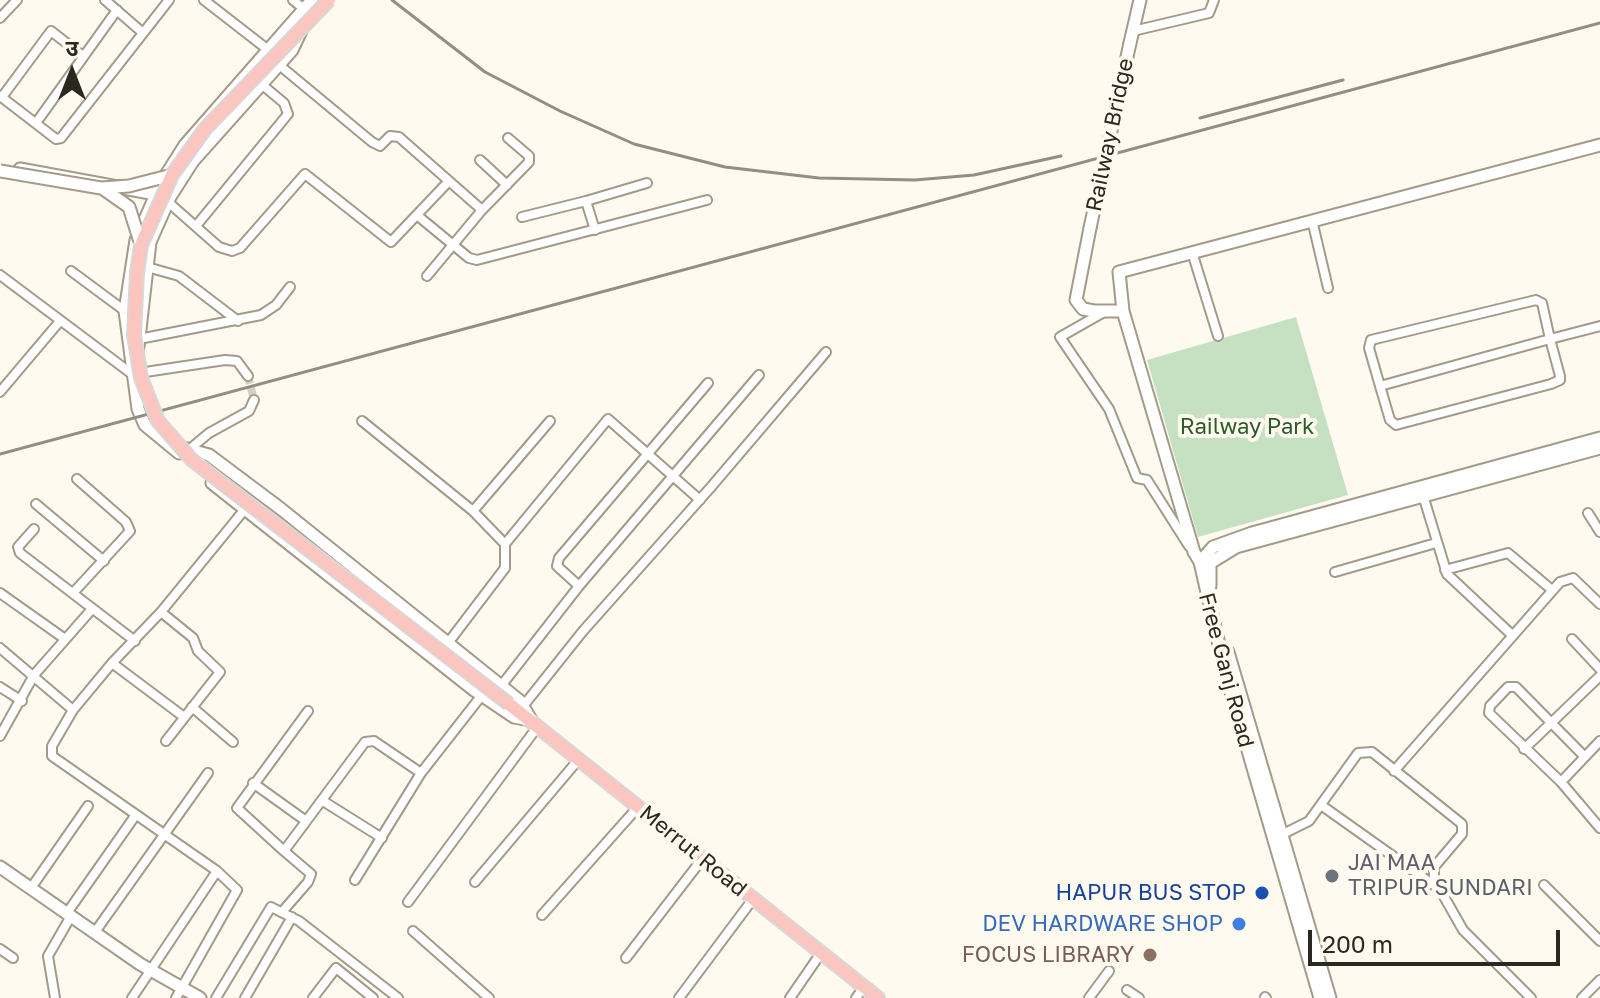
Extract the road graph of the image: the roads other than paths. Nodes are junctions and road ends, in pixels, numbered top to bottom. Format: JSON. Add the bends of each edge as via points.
{"nodes":[{"id":1,"x":105,"y":0,"type":"edge"},
{"id":2,"x":169,"y":0,"type":"edge"},
{"id":3,"x":204,"y":0,"type":"edge"},
{"id":4,"x":293,"y":0,"type":"edge"},
{"id":5,"x":329,"y":0,"type":"edge"},
{"id":6,"x":1140,"y":0,"type":"edge"},
{"id":7,"x":1214,"y":0,"type":"edge"},
{"id":8,"x":10,"y":2,"type":"edge"},
{"id":9,"x":306,"y":7,"type":"edge"},
{"id":10,"x":117,"y":10,"type":"junction"},
{"id":11,"x":0,"y":18,"type":"edge"},
{"id":12,"x":143,"y":33,"type":"junction"},
{"id":13,"x":1132,"y":37,"type":"junction"},
{"id":14,"x":267,"y":49,"type":"junction"},
{"id":15,"x":83,"y":56,"type":"junction"},
{"id":16,"x":278,"y":64,"type":"junction"},
{"id":17,"x":260,"y":83,"type":"junction"},
{"id":18,"x":1,"y":96,"type":"edge"},
{"id":19,"x":36,"y":123,"type":"junction"},
{"id":20,"x":508,"y":138,"type":"dead end"},
{"id":21,"x":1600,"y":145,"type":"edge"},
{"id":22,"x":480,"y":160,"type":"dead end"},
{"id":23,"x":0,"y":171,"type":"edge"},
{"id":24,"x":172,"y":175,"type":"junction"},
{"id":25,"x":449,"y":181,"type":"junction"},
{"id":26,"x":647,"y":183,"type":"dead end"},
{"id":27,"x":507,"y":185,"type":"junction"},
{"id":28,"x":101,"y":188,"type":"junction"},
{"id":29,"x":156,"y":194,"type":"junction"},
{"id":30,"x":169,"y":200,"type":"junction"},
{"id":31,"x":707,"y":200,"type":"dead end"},
{"id":32,"x":586,"y":201,"type":"junction"},
{"id":33,"x":482,"y":210,"type":"junction"},
{"id":34,"x":147,"y":214,"type":"junction"},
{"id":35,"x":418,"y":216,"type":"junction"},
{"id":36,"x":522,"y":217,"type":"dead end"},
{"id":37,"x":1312,"y":220,"type":"junction"},
{"id":38,"x":159,"y":221,"type":"junction"},
{"id":39,"x":196,"y":226,"type":"junction"},
{"id":40,"x":595,"y":230,"type":"junction"},
{"id":41,"x":141,"y":245,"type":"junction"},
{"id":42,"x":453,"y":245,"type":"junction"},
{"id":43,"x":1192,"y":252,"type":"junction"},
{"id":44,"x":147,"y":267,"type":"junction"},
{"id":45,"x":71,"y":271,"type":"dead end"},
{"id":46,"x":427,"y":276,"type":"dead end"},
{"id":47,"x":4,"y":278,"type":"edge"},
{"id":48,"x":290,"y":287,"type":"dead end"},
{"id":49,"x":0,"y":288,"type":"edge"},
{"id":50,"x":1328,"y":288,"type":"dead end"},
{"id":51,"x":125,"y":311,"type":"junction"},
{"id":52,"x":1105,"y":311,"type":"junction"},
{"id":53,"x":1123,"y":311,"type":"junction"},
{"id":54,"x":60,"y":321,"type":"junction"},
{"id":55,"x":238,"y":321,"type":"junction"},
{"id":56,"x":1600,"y":326,"type":"edge"},
{"id":57,"x":1218,"y":336,"type":"dead end"},
{"id":58,"x":139,"y":339,"type":"junction"},
{"id":59,"x":1550,"y":339,"type":"junction"},
{"id":60,"x":826,"y":352,"type":"dead end"},
{"id":61,"x":132,"y":368,"type":"junction"},
{"id":62,"x":759,"y":375,"type":"dead end"},
{"id":63,"x":248,"y":376,"type":"dead end"},
{"id":64,"x":708,"y":383,"type":"dead end"},
{"id":65,"x":1380,"y":386,"type":"junction"},
{"id":66,"x":0,"y":392,"type":"edge"},
{"id":67,"x":254,"y":400,"type":"dead end"},
{"id":68,"x":362,"y":421,"type":"dead end"},
{"id":69,"x":550,"y":421,"type":"dead end"},
{"id":70,"x":1600,"y":438,"type":"edge"},
{"id":71,"x":171,"y":445,"type":"junction"},
{"id":72,"x":191,"y":448,"type":"junction"},
{"id":73,"x":1600,"y":448,"type":"edge"},
{"id":74,"x":648,"y":451,"type":"junction"},
{"id":75,"x":1529,"y":462,"type":"junction"},
{"id":76,"x":673,"y":475,"type":"junction"},
{"id":77,"x":77,"y":479,"type":"dead end"},
{"id":78,"x":1422,"y":491,"type":"junction"},
{"id":79,"x":700,"y":500,"type":"junction"},
{"id":80,"x":36,"y":504,"type":"dead end"},
{"id":81,"x":1375,"y":504,"type":"junction"},
{"id":82,"x":245,"y":509,"type":"junction"},
{"id":83,"x":473,"y":511,"type":"junction"},
{"id":84,"x":1588,"y":513,"type":"dead end"},
{"id":85,"x":34,"y":529,"type":"dead end"},
{"id":86,"x":1600,"y":532,"type":"edge"},
{"id":87,"x":1436,"y":543,"type":"junction"},
{"id":88,"x":505,"y":544,"type":"junction"},
{"id":89,"x":1197,"y":557,"type":"junction"},
{"id":90,"x":104,"y":561,"type":"junction"},
{"id":91,"x":1445,"y":570,"type":"junction"},
{"id":92,"x":1335,"y":572,"type":"dead end"},
{"id":93,"x":579,"y":586,"type":"junction"},
{"id":94,"x":1552,"y":590,"type":"junction"},
{"id":95,"x":0,"y":593,"type":"edge"},
{"id":96,"x":73,"y":593,"type":"junction"},
{"id":97,"x":1600,"y":604,"type":"edge"},
{"id":98,"x":92,"y":609,"type":"junction"},
{"id":99,"x":161,"y":612,"type":"junction"},
{"id":100,"x":1512,"y":635,"type":"junction"},
{"id":101,"x":65,"y":639,"type":"junction"},
{"id":102,"x":1572,"y":639,"type":"dead end"},
{"id":103,"x":135,"y":641,"type":"junction"},
{"id":104,"x":448,"y":643,"type":"junction"},
{"id":105,"x":0,"y":648,"type":"edge"},
{"id":106,"x":112,"y":663,"type":"junction"},
{"id":107,"x":1600,"y":669,"type":"edge"},
{"id":108,"x":34,"y":675,"type":"junction"},
{"id":109,"x":1600,"y":676,"type":"edge"},
{"id":110,"x":501,"y":686,"type":"junction"},
{"id":111,"x":0,"y":687,"type":"edge"},
{"id":112,"x":482,"y":695,"type":"junction"},
{"id":113,"x":22,"y":701,"type":"junction"},
{"id":114,"x":524,"y":705,"type":"junction"},
{"id":115,"x":192,"y":707,"type":"junction"},
{"id":116,"x":73,"y":710,"type":"junction"},
{"id":117,"x":308,"y":711,"type":"dead end"},
{"id":118,"x":184,"y":717,"type":"junction"},
{"id":119,"x":1551,"y":721,"type":"junction"},
{"id":120,"x":534,"y":723,"type":"junction"},
{"id":121,"x":0,"y":736,"type":"edge"},
{"id":122,"x":166,"y":741,"type":"dead end"},
{"id":123,"x":1600,"y":741,"type":"edge"},
{"id":124,"x":233,"y":742,"type":"dead end"},
{"id":125,"x":1524,"y":749,"type":"junction"},
{"id":126,"x":1584,"y":756,"type":"junction"},
{"id":127,"x":579,"y":759,"type":"junction"},
{"id":128,"x":1394,"y":771,"type":"junction"},
{"id":129,"x":208,"y":773,"type":"dead end"},
{"id":130,"x":421,"y":773,"type":"junction"},
{"id":131,"x":1561,"y":782,"type":"junction"},
{"id":132,"x":253,"y":783,"type":"junction"},
{"id":133,"x":323,"y":801,"type":"junction"},
{"id":134,"x":1321,"y":805,"type":"junction"},
{"id":135,"x":88,"y":806,"type":"dead end"},
{"id":136,"x":638,"y":807,"type":"junction"},
{"id":137,"x":135,"y":816,"type":"junction"},
{"id":138,"x":306,"y":821,"type":"junction"},
{"id":139,"x":1600,"y":828,"type":"edge"},
{"id":140,"x":164,"y":835,"type":"junction"},
{"id":141,"x":1281,"y":835,"type":"junction"},
{"id":142,"x":382,"y":838,"type":"junction"},
{"id":143,"x":284,"y":851,"type":"junction"},
{"id":144,"x":703,"y":858,"type":"junction"},
{"id":145,"x":0,"y":867,"type":"edge"},
{"id":146,"x":217,"y":871,"type":"junction"},
{"id":147,"x":355,"y":880,"type":"dead end"},
{"id":148,"x":475,"y":882,"type":"dead end"},
{"id":149,"x":1544,"y":885,"type":"dead end"},
{"id":150,"x":31,"y":888,"type":"junction"},
{"id":151,"x":1438,"y":888,"type":"junction"},
{"id":152,"x":753,"y":899,"type":"junction"},
{"id":153,"x":408,"y":902,"type":"dead end"},
{"id":154,"x":282,"y":912,"type":"junction"},
{"id":155,"x":69,"y":915,"type":"junction"},
{"id":156,"x":542,"y":915,"type":"dead end"},
{"id":157,"x":292,"y":917,"type":"junction"},
{"id":158,"x":413,"y":931,"type":"dead end"},
{"id":159,"x":95,"y":932,"type":"junction"},
{"id":160,"x":1600,"y":941,"type":"edge"},
{"id":161,"x":0,"y":949,"type":"edge"},
{"id":162,"x":821,"y":953,"type":"junction"},
{"id":163,"x":344,"y":956,"type":"junction"},
{"id":164,"x":13,"y":958,"type":"dead end"},
{"id":165,"x":626,"y":958,"type":"dead end"},
{"id":166,"x":339,"y":969,"type":"junction"},
{"id":167,"x":151,"y":970,"type":"junction"},
{"id":168,"x":1109,"y":971,"type":"dead end"},
{"id":169,"x":1600,"y":980,"type":"edge"},
{"id":170,"x":1127,"y":990,"type":"dead end"},
{"id":171,"x":179,"y":993,"type":"edge"},
{"id":172,"x":860,"y":993,"type":"edge"},
{"id":173,"x":55,"y":998,"type":"edge"},
{"id":174,"x":132,"y":998,"type":"edge"},
{"id":175,"x":200,"y":998,"type":"edge"},
{"id":176,"x":216,"y":998,"type":"edge"},
{"id":177,"x":245,"y":998,"type":"edge"},
{"id":178,"x":313,"y":998,"type":"edge"},
{"id":179,"x":373,"y":998,"type":"edge"},
{"id":180,"x":398,"y":998,"type":"edge"},
{"id":181,"x":489,"y":998,"type":"edge"},
{"id":182,"x":679,"y":998,"type":"edge"},
{"id":183,"x":790,"y":998,"type":"edge"},
{"id":184,"x":878,"y":998,"type":"edge"},
{"id":185,"x":1089,"y":998,"type":"edge"},
{"id":186,"x":1139,"y":998,"type":"edge"},
{"id":187,"x":1320,"y":998,"type":"edge"},
{"id":188,"x":1330,"y":998,"type":"edge"},
{"id":189,"x":1531,"y":998,"type":"edge"},
{"id":190,"x":1582,"y":998,"type":"edge"}],
"edges":[{"from":1,"to":10,"type":"street"},
{"from":2,"to":12,"type":"street"},
{"from":3,"to":14,"type":"street"},
{"from":4,"to":9,"type":"street"},
{"from":5,"to":24,"type":"main road","name":"Merrut Road","bridge":true,"via":[[205,129]]},
{"from":6,"to":13,"type":"street","name":"Railway Bridge"},
{"from":7,"to":13,"type":"street","via":[[1209,13]]},
{"from":8,"to":11,"type":"street"},
{"from":9,"to":14,"type":"street"},
{"from":9,"to":16,"type":"street","via":[[297,42]]},
{"from":10,"to":12,"type":"street"},
{"from":10,"to":15,"type":"street"},
{"from":12,"to":19,"type":"street","via":[[61,138]]},
{"from":13,"to":52,"type":"street","name":"Railway Bridge","bridge":true,"via":[[1076,300],[1083,309]]},
{"from":14,"to":29,"type":"street","via":[[185,145]]},
{"from":15,"to":18,"type":"street","via":[[51,31]]},
{"from":15,"to":19,"type":"street"},
{"from":16,"to":17,"type":"street"},
{"from":16,"to":25,"type":"street","via":[[372,142],[380,146],[390,136],[399,137]]},
{"from":17,"to":30,"type":"street","via":[[193,161]]},
{"from":17,"to":39,"type":"street","via":[[284,103],[288,114]]},
{"from":18,"to":19,"type":"street"},
{"from":20,"to":27,"type":"street","via":[[530,159]]},
{"from":21,"to":37,"type":"street"},
{"from":22,"to":27,"type":"street"},
{"from":23,"to":28,"type":"street","bridge":true},
{"from":23,"to":29,"type":"street","via":[[79,177]]},
{"from":23,"to":34,"type":"street","via":[[95,190]]},
{"from":24,"to":28,"type":"street","bridge":true},
{"from":24,"to":41,"type":"main road","name":"Merrut Road","bridge":true},
{"from":25,"to":33,"type":"street"},
{"from":25,"to":35,"type":"street"},
{"from":26,"to":32,"type":"street"},
{"from":27,"to":33,"type":"street"},
{"from":28,"to":41,"type":"street","bridge":true,"via":[[129,207]]},
{"from":29,"to":30,"type":"street"},
{"from":29,"to":34,"type":"street"},
{"from":30,"to":38,"type":"street"},
{"from":30,"to":39,"type":"street"},
{"from":31,"to":40,"type":"street"},
{"from":32,"to":36,"type":"street"},
{"from":32,"to":40,"type":"street"},
{"from":33,"to":42,"type":"street"},
{"from":34,"to":38,"type":"street"},
{"from":34,"to":51,"type":"street","via":[[129,269]]},
{"from":35,"to":39,"type":"street","via":[[396,241],[388,241],[305,174],[240,248],[227,251]]},
{"from":35,"to":42,"type":"street"},
{"from":37,"to":43,"type":"street"},
{"from":37,"to":50,"type":"street"},
{"from":38,"to":44,"type":"street"},
{"from":40,"to":42,"type":"street","via":[[477,260]]},
{"from":41,"to":120,"type":"main road","name":"Merrut Road","bridge":true,"via":[[134,335],[141,378],[170,439]]},
{"from":42,"to":46,"type":"street"},
{"from":43,"to":53,"type":"street","via":[[1119,272]]},
{"from":43,"to":57,"type":"street"},
{"from":44,"to":55,"type":"street","via":[[179,276]]},
{"from":44,"to":58,"type":"street"},
{"from":45,"to":51,"type":"street"},
{"from":47,"to":49,"type":"street"},
{"from":47,"to":54,"type":"street"},
{"from":48,"to":55,"type":"street","via":[[268,312]]},
{"from":51,"to":61,"type":"street"},
{"from":52,"to":53,"type":"street"},
{"from":52,"to":89,"type":"street","via":[[1060,337],[1109,409],[1137,478],[1146,479]]},
{"from":53,"to":89,"type":"street"},
{"from":54,"to":61,"type":"street"},
{"from":54,"to":66,"type":"street"},
{"from":55,"to":58,"type":"street"},
{"from":56,"to":59,"type":"street"},
{"from":58,"to":61,"type":"street"},
{"from":59,"to":65,"type":"street"},
{"from":59,"to":65,"type":"street","via":[[1560,376],[1551,384],[1396,425]]},
{"from":59,"to":65,"type":"street","via":[[1542,303],[1536,300],[1371,340]]},
{"from":60,"to":79,"type":"street"},
{"from":61,"to":63,"type":"street","via":[[225,360],[237,361]]},
{"from":61,"to":71,"type":"street","via":[[141,418]]},
{"from":62,"to":76,"type":"street"},
{"from":64,"to":74,"type":"street"},
{"from":67,"to":72,"type":"street","via":[[249,411]]},
{"from":68,"to":83,"type":"street"},
{"from":69,"to":83,"type":"street"},
{"from":70,"to":75,"type":"street","name":"Free Ganj Road"},
{"from":71,"to":72,"type":"street"},
{"from":71,"to":82,"type":"street"},
{"from":72,"to":104,"type":"street","via":[[209,455],[281,509]]},
{"from":73,"to":75,"type":"street"},
{"from":74,"to":76,"type":"street"},
{"from":74,"to":88,"type":"street","via":[[608,419]]},
{"from":74,"to":93,"type":"street","via":[[559,558],[557,566]]},
{"from":75,"to":78,"type":"street","name":"Free Ganj Road"},
{"from":76,"to":79,"type":"street"},
{"from":76,"to":93,"type":"street"},
{"from":77,"to":90,"type":"street","via":[[129,526],[128,535]]},
{"from":78,"to":81,"type":"street","name":"Free Ganj Road"},
{"from":78,"to":87,"type":"street"},
{"from":79,"to":114,"type":"street"},
{"from":80,"to":90,"type":"street"},
{"from":81,"to":89,"type":"street","name":"Free Ganj Road","via":[[1225,542]]},
{"from":81,"to":141,"type":"street","via":[[1236,547],[1210,563],[1211,590]]},
{"from":82,"to":99,"type":"street"},
{"from":82,"to":112,"type":"street"},
{"from":83,"to":88,"type":"street"},
{"from":84,"to":86,"type":"street"},
{"from":85,"to":96,"type":"street","via":[[17,550]]},
{"from":87,"to":91,"type":"street"},
{"from":87,"to":92,"type":"street"},
{"from":88,"to":104,"type":"street","via":[[505,568]]},
{"from":89,"to":187,"type":"street","name":"Free Ganj Road"},
{"from":90,"to":96,"type":"street"},
{"from":91,"to":94,"type":"street","via":[[1508,553]]},
{"from":91,"to":100,"type":"street"},
{"from":93,"to":110,"type":"street"},
{"from":94,"to":97,"type":"street","via":[[1572,577]]},
{"from":94,"to":100,"type":"street"},
{"from":95,"to":101,"type":"street"},
{"from":96,"to":98,"type":"street"},
{"from":98,"to":101,"type":"street"},
{"from":98,"to":103,"type":"street"},
{"from":99,"to":103,"type":"street"},
{"from":99,"to":115,"type":"street","via":[[220,670]]},
{"from":100,"to":128,"type":"street"},
{"from":101,"to":108,"type":"street"},
{"from":102,"to":107,"type":"street"},
{"from":103,"to":106,"type":"street"},
{"from":104,"to":110,"type":"street"},
{"from":105,"to":108,"type":"street"},
{"from":106,"to":116,"type":"street"},
{"from":106,"to":118,"type":"street"},
{"from":108,"to":113,"type":"street"},
{"from":108,"to":116,"type":"street"},
{"from":109,"to":119,"type":"street"},
{"from":110,"to":114,"type":"street"},
{"from":111,"to":113,"type":"street"},
{"from":112,"to":120,"type":"street","via":[[514,717]]},
{"from":112,"to":130,"type":"street"},
{"from":113,"to":121,"type":"street"},
{"from":114,"to":120,"type":"street"},
{"from":115,"to":118,"type":"street"},
{"from":115,"to":124,"type":"street"},
{"from":116,"to":137,"type":"street","via":[[52,746],[52,756]]},
{"from":117,"to":132,"type":"street"},
{"from":118,"to":122,"type":"street"},
{"from":119,"to":125,"type":"street"},
{"from":119,"to":125,"type":"street","via":[[1514,686],[1508,687],[1489,713]]},
{"from":119,"to":126,"type":"street"},
{"from":120,"to":127,"type":"main road","name":"Merrut Road"},
{"from":120,"to":153,"type":"street"},
{"from":123,"to":126,"type":"street"},
{"from":125,"to":131,"type":"street"},
{"from":126,"to":131,"type":"street"},
{"from":127,"to":136,"type":"main road","name":"Merrut Road"},
{"from":127,"to":148,"type":"street"},
{"from":128,"to":134,"type":"street","via":[[1362,750]]},
{"from":128,"to":151,"type":"street","via":[[1464,828],[1432,870]]},
{"from":129,"to":140,"type":"street"},
{"from":130,"to":133,"type":"street","via":[[369,740]]},
{"from":130,"to":142,"type":"street"},
{"from":131,"to":139,"type":"street"},
{"from":132,"to":138,"type":"street"},
{"from":132,"to":143,"type":"street","via":[[238,802],[238,813]]},
{"from":133,"to":138,"type":"street"},
{"from":133,"to":142,"type":"street"},
{"from":134,"to":141,"type":"street","via":[[1309,821]]},
{"from":134,"to":151,"type":"street"},
{"from":135,"to":150,"type":"street"},
{"from":136,"to":144,"type":"main road","name":"Merrut Road"},
{"from":136,"to":156,"type":"street"},
{"from":137,"to":140,"type":"street"},
{"from":137,"to":155,"type":"street"},
{"from":138,"to":143,"type":"street"},
{"from":140,"to":146,"type":"street"},
{"from":140,"to":159,"type":"street"},
{"from":141,"to":188,"type":"street"},
{"from":142,"to":147,"type":"street"},
{"from":143,"to":154,"type":"street","via":[[311,874]]},
{"from":144,"to":152,"type":"main road","name":"Merrut Road"},
{"from":144,"to":165,"type":"street"},
{"from":145,"to":150,"type":"street"},
{"from":146,"to":167,"type":"street"},
{"from":146,"to":171,"type":"street","via":[[237,890]]},
{"from":149,"to":160,"type":"street"},
{"from":150,"to":155,"type":"street"},
{"from":151,"to":189,"type":"street","via":[[1463,930]]},
{"from":152,"to":162,"type":"main road","name":"Merrut Road"},
{"from":152,"to":182,"type":"street"},
{"from":154,"to":157,"type":"street"},
{"from":154,"to":176,"type":"street","via":[[270,908]]},
{"from":155,"to":159,"type":"street"},
{"from":155,"to":173,"type":"street","via":[[48,956]]},
{"from":157,"to":163,"type":"street"},
{"from":157,"to":177,"type":"street"},
{"from":158,"to":181,"type":"street"},
{"from":159,"to":167,"type":"street"},
{"from":161,"to":164,"type":"street"},
{"from":162,"to":172,"type":"main road","name":"Merrut Road"},
{"from":162,"to":183,"type":"street"},
{"from":163,"to":166,"type":"street"},
{"from":163,"to":180,"type":"street"},
{"from":166,"to":178,"type":"street","via":[[333,969]]},
{"from":166,"to":179,"type":"street"},
{"from":167,"to":171,"type":"street"},
{"from":167,"to":174,"type":"street"},
{"from":168,"to":185,"type":"street"},
{"from":169,"to":190,"type":"street"},
{"from":170,"to":186,"type":"street"},
{"from":171,"to":175,"type":"street"},
{"from":172,"to":184,"type":"main road","name":"Merrut Road"}]}
